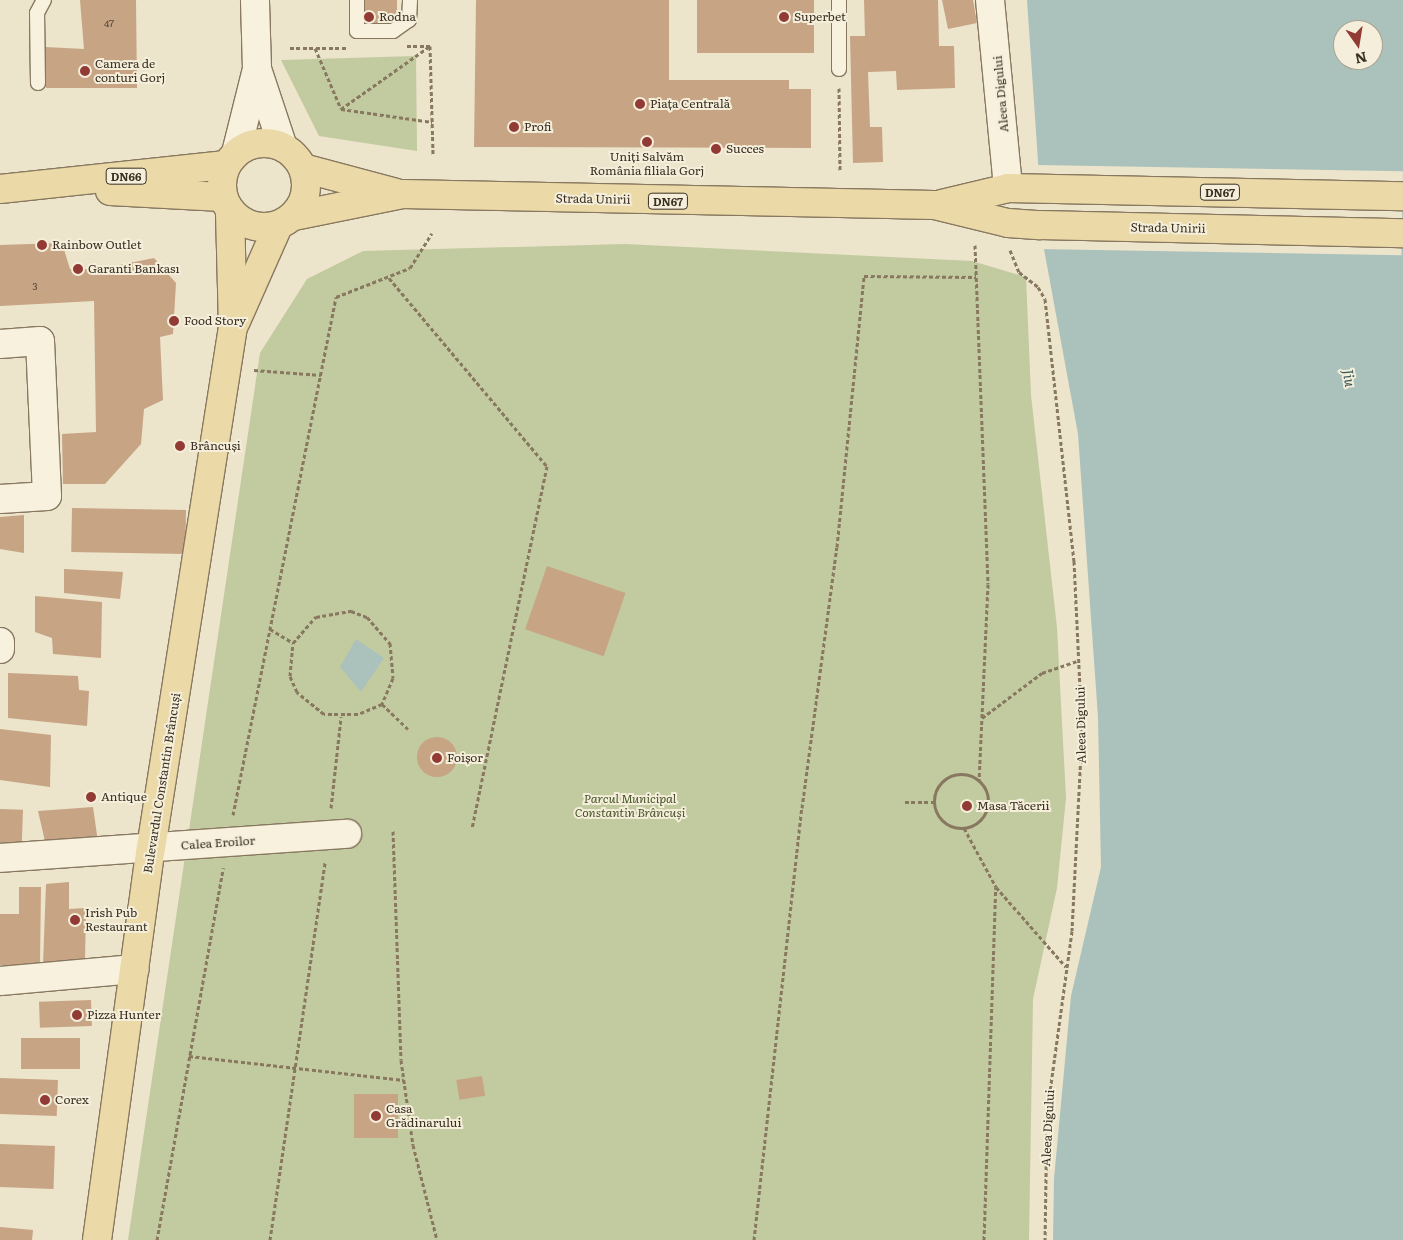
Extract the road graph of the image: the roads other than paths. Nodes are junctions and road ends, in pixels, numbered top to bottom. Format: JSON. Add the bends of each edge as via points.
{"nodes":[{"id":1,"x":44,"y":0,"type":"edge"},
{"id":2,"x":255,"y":0,"type":"edge"},
{"id":3,"x":357,"y":0,"type":"edge"},
{"id":4,"x":410,"y":0,"type":"edge"},
{"id":5,"x":839,"y":0,"type":"edge"},
{"id":6,"x":990,"y":0,"type":"edge"},
{"id":7,"x":257,"y":69,"type":"junction"},
{"id":8,"x":839,"y":70,"type":"dead end"},
{"id":9,"x":38,"y":83,"type":"dead end"},
{"id":10,"x":283,"y":147,"type":"junction"},
{"id":11,"x":231,"y":159,"type":"junction"},
{"id":12,"x":303,"y":168,"type":"junction"},
{"id":13,"x":13,"y":188,"type":"edge"},
{"id":14,"x":1008,"y":188,"type":"junction"},
{"id":15,"x":403,"y":194,"type":"junction"},
{"id":16,"x":1403,"y":196,"type":"edge"},
{"id":17,"x":226,"y":204,"type":"junction"},
{"id":18,"x":934,"y":205,"type":"junction"},
{"id":19,"x":286,"y":221,"type":"junction"},
{"id":20,"x":1403,"y":233,"type":"edge"},
{"id":21,"x":233,"y":327,"type":"junction"},
{"id":22,"x":0,"y":344,"type":"edge"},
{"id":23,"x":0,"y":499,"type":"edge"},
{"id":24,"x":0,"y":642,"type":"edge"},
{"id":25,"x":0,"y":649,"type":"edge"},
{"id":26,"x":338,"y":835,"type":"road end"},
{"id":27,"x":151,"y":848,"type":"junction"},
{"id":28,"x":0,"y":858,"type":"edge"},
{"id":29,"x":134,"y":969,"type":"junction"},
{"id":30,"x":0,"y":981,"type":"edge"},
{"id":31,"x":97,"y":1240,"type":"edge"}],
"edges":[{"from":1,"to":9,"type":"lane","via":[[37,14]]},
{"from":2,"to":7,"type":"street"},
{"from":3,"to":4,"type":"lane","via":[[357,31],[392,31],[409,20]]},
{"from":5,"to":8,"type":"lane"},
{"from":6,"to":14,"type":"street","name":"Aleea Digului"},
{"from":7,"to":10,"type":"street"},
{"from":7,"to":11,"type":"street"},
{"from":10,"to":11,"type":"main road","name":"Strada Unirii","via":[[259,144]]},
{"from":10,"to":12,"type":"main road"},
{"from":11,"to":13,"type":"main road","name":"Strada Unirii","number":"DN66"},
{"from":11,"to":17,"type":"main road"},
{"from":12,"to":15,"type":"main road","name":"Strada Unirii","number":"DN67"},
{"from":12,"to":19,"type":"main road","via":[[304,202]]},
{"from":13,"to":17,"type":"main road","name":"Strada Unirii","number":"DN66"},
{"from":14,"to":16,"type":"main road","name":"Strada Unirii","number":"DN67"},
{"from":14,"to":18,"type":"main road","name":"Strada Unirii","number":"DN67"},
{"from":15,"to":18,"type":"main road","name":"Strada Unirii","number":"DN67"},
{"from":15,"to":19,"type":"main road","name":"Strada Unirii","number":"DN67"},
{"from":17,"to":19,"type":"main road","name":"Strada Unirii","via":[[244,224]]},
{"from":17,"to":21,"type":"main road","name":"Bulevardul Constantin Brâncuși"},
{"from":18,"to":20,"type":"main road","name":"Strada Unirii","number":"DN67","via":[[1008,223],[1040,225]]},
{"from":19,"to":21,"type":"main road","name":"Bulevardul Constantin Brâncuși"},
{"from":21,"to":27,"type":"main road","name":"Bulevardul Constantin Brâncuși"},
{"from":22,"to":23,"type":"street","via":[[40,341],[47,496]]},
{"from":24,"to":25,"type":"street"},
{"from":26,"to":27,"type":"street","name":"Calea Eroilor"},
{"from":27,"to":28,"type":"street","name":"Calea Eroilor"},
{"from":27,"to":29,"type":"main road","name":"Bulevardul Constantin Brâncuși"},
{"from":29,"to":30,"type":"street"},
{"from":29,"to":31,"type":"main road","name":"Bulevardul Constantin Brâncuși"}]}
